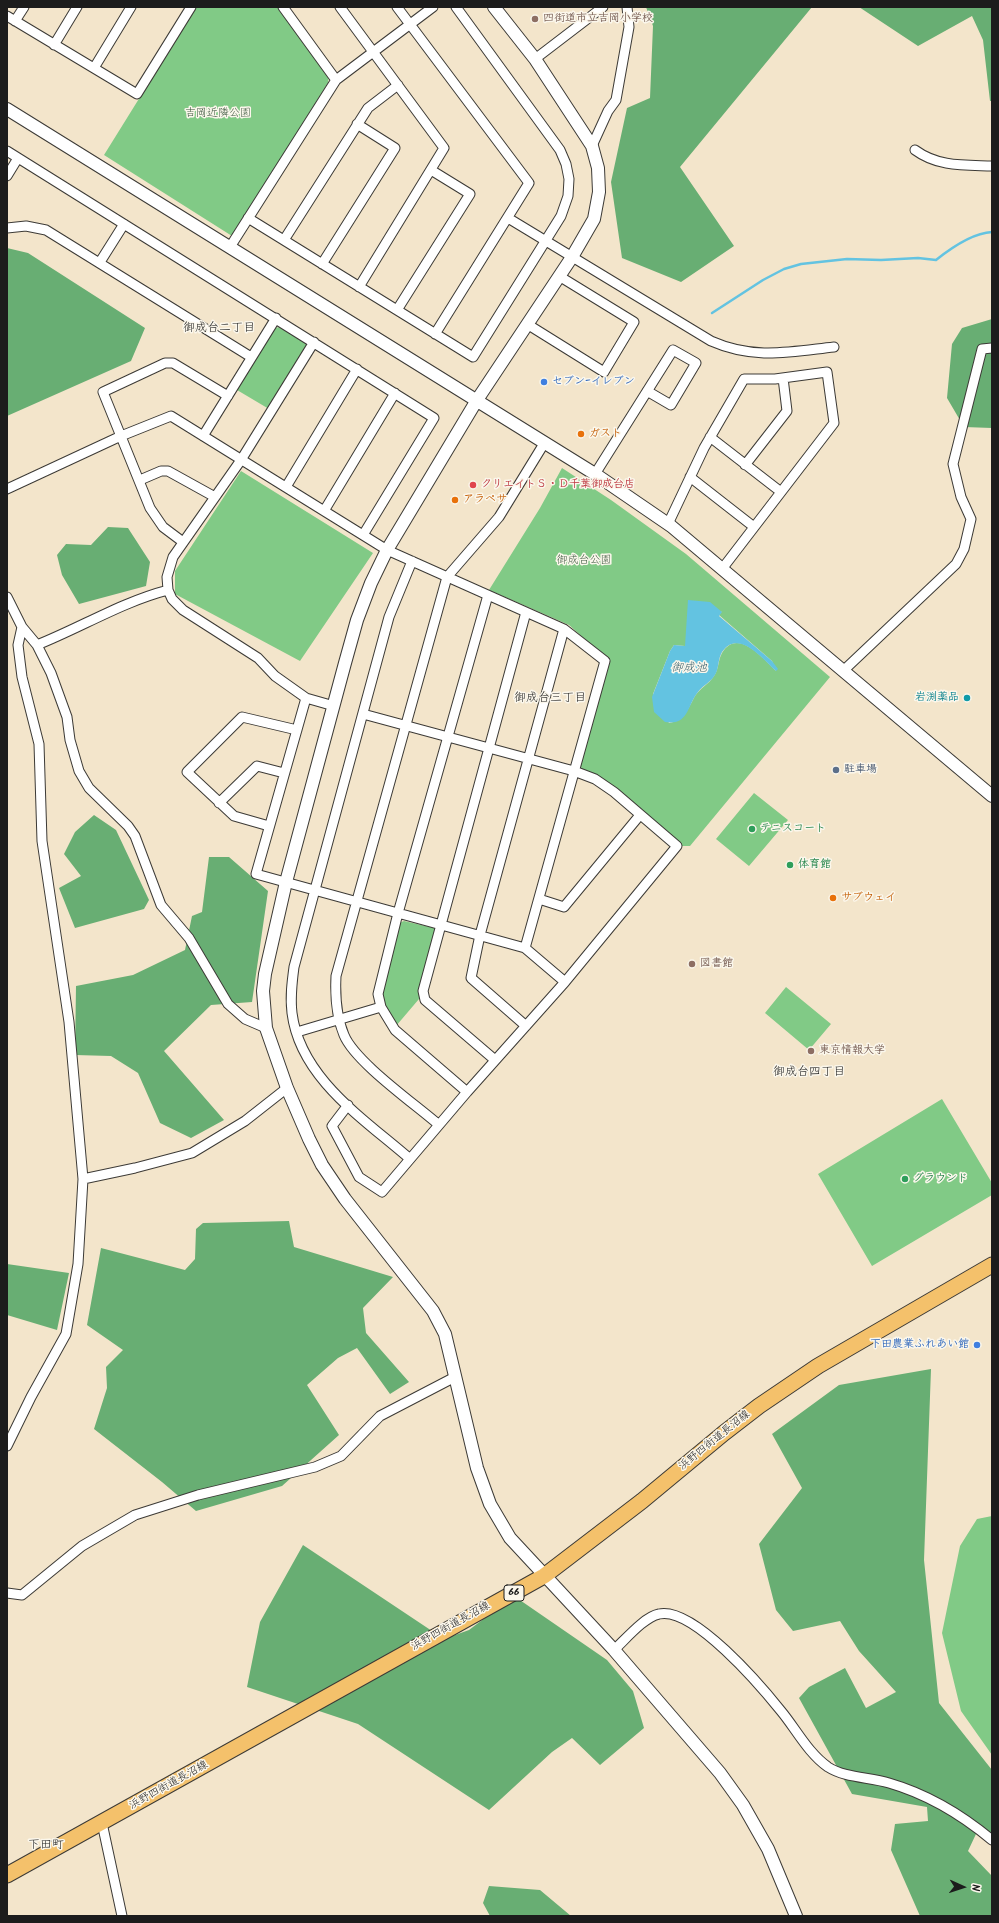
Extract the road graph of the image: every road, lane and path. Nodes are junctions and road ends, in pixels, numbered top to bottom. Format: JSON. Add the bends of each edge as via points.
{"nodes":[{"id":1,"x":24,"y":7,"type":"edge"},
{"id":2,"x":77,"y":7,"type":"edge"},
{"id":3,"x":131,"y":7,"type":"edge"},
{"id":4,"x":191,"y":7,"type":"edge"},
{"id":5,"x":283,"y":7,"type":"edge"},
{"id":6,"x":340,"y":7,"type":"edge"},
{"id":7,"x":397,"y":7,"type":"edge"},
{"id":8,"x":433,"y":7,"type":"edge"},
{"id":9,"x":456,"y":7,"type":"edge"},
{"id":10,"x":494,"y":7,"type":"edge"},
{"id":11,"x":603,"y":7,"type":"edge"},
{"id":12,"x":627,"y":7,"type":"edge"},
{"id":13,"x":11,"y":19,"type":"edge"},
{"id":14,"x":410,"y":24,"type":"junction"},
{"id":15,"x":54,"y":45,"type":"junction"},
{"id":16,"x":373,"y":50,"type":"junction"},
{"id":17,"x":535,"y":60,"type":"junction"},
{"id":18,"x":94,"y":68,"type":"junction"},
{"id":19,"x":336,"y":80,"type":"junction"},
{"id":20,"x":398,"y":85,"type":"junction"},
{"id":21,"x":7,"y":109,"type":"edge"},
{"id":22,"x":357,"y":124,"type":"junction"},
{"id":23,"x":592,"y":146,"type":"junction"},
{"id":24,"x":915,"y":150,"type":"dead end"},
{"id":25,"x":7,"y":151,"type":"edge"},
{"id":26,"x":18,"y":158,"type":"junction"},
{"id":27,"x":992,"y":166,"type":"edge"},
{"id":28,"x":431,"y":170,"type":"junction"},
{"id":29,"x":7,"y":176,"type":"edge"},
{"id":30,"x":248,"y":218,"type":"junction"},
{"id":31,"x":508,"y":218,"type":"junction"},
{"id":32,"x":124,"y":224,"type":"junction"},
{"id":33,"x":7,"y":228,"type":"edge"},
{"id":34,"x":284,"y":240,"type":"junction"},
{"id":35,"x":546,"y":242,"type":"junction"},
{"id":36,"x":230,"y":247,"type":"junction"},
{"id":37,"x":572,"y":257,"type":"junction"},
{"id":38,"x":100,"y":262,"type":"junction"},
{"id":39,"x":322,"y":264,"type":"junction"},
{"id":40,"x":559,"y":276,"type":"junction"},
{"id":41,"x":359,"y":287,"type":"junction"},
{"id":42,"x":397,"y":310,"type":"junction"},
{"id":43,"x":276,"y":318,"type":"junction"},
{"id":44,"x":528,"y":324,"type":"junction"},
{"id":45,"x":435,"y":334,"type":"junction"},
{"id":46,"x":314,"y":342,"type":"junction"},
{"id":47,"x":834,"y":347,"type":"dead end"},
{"id":48,"x":992,"y":348,"type":"edge"},
{"id":49,"x":252,"y":357,"type":"junction"},
{"id":50,"x":357,"y":369,"type":"junction"},
{"id":51,"x":783,"y":378,"type":"junction"},
{"id":52,"x":647,"y":391,"type":"junction"},
{"id":53,"x":396,"y":393,"type":"junction"},
{"id":54,"x":228,"y":396,"type":"junction"},
{"id":55,"x":477,"y":400,"type":"junction"},
{"id":56,"x":121,"y":436,"type":"junction"},
{"id":57,"x":203,"y":436,"type":"junction"},
{"id":58,"x":710,"y":437,"type":"junction"},
{"id":59,"x":545,"y":442,"type":"junction"},
{"id":60,"x":241,"y":460,"type":"junction"},
{"id":61,"x":745,"y":465,"type":"junction"},
{"id":62,"x":595,"y":474,"type":"junction"},
{"id":63,"x":690,"y":477,"type":"junction"},
{"id":64,"x":140,"y":480,"type":"junction"},
{"id":65,"x":286,"y":487,"type":"junction"},
{"id":66,"x":7,"y":489,"type":"edge"},
{"id":67,"x":781,"y":492,"type":"junction"},
{"id":68,"x":215,"y":498,"type":"junction"},
{"id":69,"x":324,"y":511,"type":"junction"},
{"id":70,"x":668,"y":524,"type":"junction"},
{"id":71,"x":754,"y":527,"type":"junction"},
{"id":72,"x":363,"y":535,"type":"junction"},
{"id":73,"x":183,"y":542,"type":"junction"},
{"id":74,"x":387,"y":550,"type":"junction"},
{"id":75,"x":412,"y":561,"type":"junction"},
{"id":76,"x":722,"y":569,"type":"junction"},
{"id":77,"x":447,"y":577,"type":"junction"},
{"id":78,"x":168,"y":590,"type":"junction"},
{"id":79,"x":488,"y":595,"type":"junction"},
{"id":80,"x":7,"y":597,"type":"edge"},
{"id":81,"x":526,"y":612,"type":"junction"},
{"id":82,"x":22,"y":627,"type":"junction"},
{"id":83,"x":564,"y":629,"type":"junction"},
{"id":84,"x":38,"y":645,"type":"junction"},
{"id":85,"x":844,"y":670,"type":"junction"},
{"id":86,"x":306,"y":698,"type":"junction"},
{"id":87,"x":334,"y":706,"type":"junction"},
{"id":88,"x":363,"y":714,"type":"junction"},
{"id":89,"x":405,"y":725,"type":"junction"},
{"id":90,"x":297,"y":730,"type":"junction"},
{"id":91,"x":448,"y":737,"type":"junction"},
{"id":92,"x":488,"y":748,"type":"junction"},
{"id":93,"x":528,"y":759,"type":"junction"},
{"id":94,"x":574,"y":771,"type":"junction"},
{"id":95,"x":284,"y":773,"type":"junction"},
{"id":96,"x":992,"y":796,"type":"edge"},
{"id":97,"x":219,"y":803,"type":"junction"},
{"id":98,"x":640,"y":815,"type":"junction"},
{"id":99,"x":269,"y":826,"type":"junction"},
{"id":100,"x":286,"y":882,"type":"junction"},
{"id":101,"x":315,"y":890,"type":"junction"},
{"id":102,"x":539,"y":899,"type":"junction"},
{"id":103,"x":356,"y":902,"type":"junction"},
{"id":104,"x":398,"y":913,"type":"junction"},
{"id":105,"x":442,"y":925,"type":"junction"},
{"id":106,"x":480,"y":935,"type":"junction"},
{"id":107,"x":525,"y":948,"type":"junction"},
{"id":108,"x":565,"y":982,"type":"junction"},
{"id":109,"x":381,"y":1007,"type":"junction"},
{"id":110,"x":339,"y":1018,"type":"junction"},
{"id":111,"x":526,"y":1026,"type":"junction"},
{"id":112,"x":266,"y":1028,"type":"junction"},
{"id":113,"x":297,"y":1032,"type":"junction"},
{"id":114,"x":496,"y":1060,"type":"junction"},
{"id":115,"x":287,"y":1088,"type":"junction"},
{"id":116,"x":467,"y":1092,"type":"junction"},
{"id":117,"x":348,"y":1105,"type":"junction"},
{"id":118,"x":439,"y":1124,"type":"junction"},
{"id":119,"x":410,"y":1159,"type":"junction"},
{"id":120,"x":83,"y":1179,"type":"junction"},
{"id":121,"x":992,"y":1265,"type":"edge"},
{"id":122,"x":455,"y":1377,"type":"junction"},
{"id":123,"x":7,"y":1446,"type":"edge"},
{"id":124,"x":544,"y":1576,"type":"junction"},
{"id":125,"x":7,"y":1593,"type":"edge"},
{"id":126,"x":614,"y":1650,"type":"junction"},
{"id":127,"x":102,"y":1823,"type":"junction"},
{"id":128,"x":992,"y":1840,"type":"edge"},
{"id":129,"x":7,"y":1875,"type":"edge"},
{"id":130,"x":122,"y":1916,"type":"edge"},
{"id":131,"x":796,"y":1916,"type":"edge"}],
"edges":[{"from":1,"to":13,"type":"street"},
{"from":2,"to":15,"type":"street"},
{"from":3,"to":18,"type":"street"},
{"from":4,"to":18,"type":"street","via":[[137,94]]},
{"from":5,"to":19,"type":"street"},
{"from":6,"to":16,"type":"street"},
{"from":7,"to":14,"type":"street"},
{"from":8,"to":14,"type":"street"},
{"from":9,"to":35,"type":"street","via":[[554,138],[566,164],[569,179],[568,196],[561,216]]},
{"from":10,"to":17,"type":"street"},
{"from":11,"to":17,"type":"street"},
{"from":12,"to":23,"type":"street","via":[[629,27],[616,100],[608,111]]},
{"from":13,"to":15,"type":"street"},
{"from":14,"to":16,"type":"street"},
{"from":14,"to":31,"type":"street","via":[[529,183]]},
{"from":15,"to":18,"type":"street"},
{"from":16,"to":19,"type":"street"},
{"from":16,"to":20,"type":"street"},
{"from":17,"to":23,"type":"street"},
{"from":19,"to":30,"type":"street"},
{"from":20,"to":22,"type":"street","via":[[368,108]]},
{"from":20,"to":28,"type":"street","via":[[444,148]]},
{"from":21,"to":36,"type":"street"},
{"from":22,"to":34,"type":"street"},
{"from":22,"to":39,"type":"street","via":[[395,148]]},
{"from":23,"to":37,"type":"street","via":[[598,168],[599,192],[594,219]]},
{"from":24,"to":27,"type":"street","via":[[933,161]]},
{"from":25,"to":26,"type":"street"},
{"from":26,"to":29,"type":"street"},
{"from":26,"to":32,"type":"street"},
{"from":28,"to":41,"type":"street"},
{"from":28,"to":42,"type":"street","via":[[470,194]]},
{"from":30,"to":34,"type":"street"},
{"from":30,"to":36,"type":"street"},
{"from":31,"to":35,"type":"street"},
{"from":31,"to":45,"type":"street"},
{"from":32,"to":38,"type":"street"},
{"from":32,"to":43,"type":"street"},
{"from":33,"to":38,"type":"street","via":[[26,226],[46,230]]},
{"from":34,"to":39,"type":"street"},
{"from":35,"to":37,"type":"street"},
{"from":35,"to":45,"type":"street","via":[[473,357]]},
{"from":36,"to":55,"type":"street"},
{"from":37,"to":40,"type":"street"},
{"from":37,"to":47,"type":"street","via":[[711,342],[729,349],[760,354]]},
{"from":38,"to":49,"type":"street"},
{"from":39,"to":41,"type":"street"},
{"from":40,"to":44,"type":"street"},
{"from":40,"to":44,"type":"street","via":[[634,322],[604,372]]},
{"from":41,"to":42,"type":"street"},
{"from":42,"to":45,"type":"street"},
{"from":43,"to":46,"type":"street"},
{"from":43,"to":49,"type":"street"},
{"from":44,"to":55,"type":"street"},
{"from":46,"to":50,"type":"street"},
{"from":46,"to":60,"type":"street"},
{"from":48,"to":85,"type":"street","via":[[982,349],[953,464],[961,497],[971,519],[964,549],[956,564]]},
{"from":49,"to":54,"type":"street"},
{"from":50,"to":53,"type":"street"},
{"from":50,"to":65,"type":"street"},
{"from":51,"to":58,"type":"street","via":[[744,378]]},
{"from":51,"to":61,"type":"street","via":[[787,411]]},
{"from":51,"to":67,"type":"street","via":[[827,372],[834,423]]},
{"from":52,"to":52,"type":"street","via":[[671,405],[696,363],[673,350]]},
{"from":52,"to":62,"type":"street"},
{"from":53,"to":69,"type":"street"},
{"from":53,"to":72,"type":"street","via":[[434,418]]},
{"from":54,"to":56,"type":"street","via":[[173,363],[165,364],[103,392]]},
{"from":54,"to":57,"type":"street"},
{"from":55,"to":59,"type":"street"},
{"from":55,"to":74,"type":"street"},
{"from":56,"to":57,"type":"street","via":[[171,416]]},
{"from":56,"to":64,"type":"street"},
{"from":56,"to":66,"type":"street"},
{"from":57,"to":60,"type":"street"},
{"from":58,"to":61,"type":"street"},
{"from":58,"to":63,"type":"street"},
{"from":59,"to":62,"type":"street"},
{"from":59,"to":77,"type":"street","via":[[499,517]]},
{"from":60,"to":65,"type":"street"},
{"from":60,"to":68,"type":"street"},
{"from":61,"to":67,"type":"street"},
{"from":62,"to":70,"type":"street"},
{"from":63,"to":70,"type":"street"},
{"from":63,"to":71,"type":"street"},
{"from":64,"to":68,"type":"street","via":[[161,471],[168,471]]},
{"from":64,"to":73,"type":"street","via":[[156,519]]},
{"from":65,"to":69,"type":"street"},
{"from":67,"to":71,"type":"street"},
{"from":68,"to":73,"type":"street"},
{"from":69,"to":72,"type":"street"},
{"from":70,"to":76,"type":"street"},
{"from":71,"to":76,"type":"street"},
{"from":72,"to":74,"type":"street"},
{"from":73,"to":78,"type":"street","via":[[169,567]]},
{"from":74,"to":75,"type":"street"},
{"from":74,"to":87,"type":"street","via":[[357,620]]},
{"from":75,"to":77,"type":"street"},
{"from":75,"to":88,"type":"street","via":[[389,617]]},
{"from":76,"to":85,"type":"street"},
{"from":77,"to":79,"type":"street"},
{"from":77,"to":89,"type":"street"},
{"from":78,"to":84,"type":"street","via":[[125,604]]},
{"from":78,"to":86,"type":"street","via":[[172,599],[183,610],[258,658],[275,676]]},
{"from":79,"to":81,"type":"street"},
{"from":79,"to":91,"type":"street"},
{"from":80,"to":82,"type":"street"},
{"from":81,"to":83,"type":"street"},
{"from":81,"to":92,"type":"street"},
{"from":82,"to":84,"type":"street"},
{"from":82,"to":120,"type":"street","via":[[18,646],[22,677],[39,744],[42,841],[69,1022]]},
{"from":83,"to":93,"type":"street"},
{"from":83,"to":94,"type":"street","via":[[605,661]]},
{"from":84,"to":112,"type":"street","via":[[60,695],[79,771],[89,788],[135,836],[161,905],[189,938],[228,1004],[245,1019]]},
{"from":85,"to":96,"type":"street"},
{"from":86,"to":87,"type":"street"},
{"from":86,"to":90,"type":"street"},
{"from":87,"to":100,"type":"street"},
{"from":88,"to":89,"type":"street"},
{"from":88,"to":101,"type":"street"},
{"from":89,"to":91,"type":"street"},
{"from":89,"to":103,"type":"street"},
{"from":90,"to":95,"type":"street"},
{"from":90,"to":97,"type":"street","via":[[242,717],[187,772]]},
{"from":91,"to":92,"type":"street"},
{"from":91,"to":104,"type":"street"},
{"from":92,"to":93,"type":"street"},
{"from":92,"to":105,"type":"street"},
{"from":93,"to":94,"type":"street"},
{"from":93,"to":106,"type":"street"},
{"from":94,"to":98,"type":"street","via":[[614,792]]},
{"from":94,"to":102,"type":"street"},
{"from":95,"to":97,"type":"street","via":[[257,766]]},
{"from":95,"to":99,"type":"street"},
{"from":97,"to":99,"type":"street","via":[[234,816]]},
{"from":98,"to":102,"type":"street","via":[[564,907]]},
{"from":98,"to":108,"type":"street","via":[[677,846]]},
{"from":99,"to":100,"type":"street","via":[[256,874]]},
{"from":100,"to":101,"type":"street"},
{"from":100,"to":112,"type":"street","via":[[265,974],[263,991]]},
{"from":101,"to":103,"type":"street"},
{"from":101,"to":113,"type":"street","via":[[294,967],[292,1013]]},
{"from":102,"to":107,"type":"street"},
{"from":103,"to":104,"type":"street"},
{"from":103,"to":110,"type":"street","via":[[336,976],[335,995]]},
{"from":104,"to":105,"type":"street"},
{"from":104,"to":109,"type":"street","via":[[378,994]]},
{"from":105,"to":106,"type":"street"},
{"from":105,"to":114,"type":"street","via":[[423,996]]},
{"from":106,"to":107,"type":"street"},
{"from":106,"to":111,"type":"street","via":[[471,978]]},
{"from":107,"to":108,"type":"street"},
{"from":108,"to":111,"type":"street"},
{"from":109,"to":110,"type":"street"},
{"from":109,"to":116,"type":"street","via":[[396,1030]]},
{"from":110,"to":113,"type":"street"},
{"from":110,"to":118,"type":"street","via":[[344,1037],[361,1060]]},
{"from":111,"to":114,"type":"street"},
{"from":112,"to":115,"type":"street"},
{"from":113,"to":117,"type":"street","via":[[310,1063],[328,1086]]},
{"from":114,"to":116,"type":"street"},
{"from":115,"to":120,"type":"street","via":[[245,1121],[192,1153]]},
{"from":115,"to":122,"type":"street","via":[[322,1165],[433,1310],[445,1334]]},
{"from":116,"to":118,"type":"street"},
{"from":117,"to":119,"type":"street"},
{"from":117,"to":119,"type":"street","via":[[332,1126],[359,1177],[382,1192]]},
{"from":118,"to":119,"type":"street"},
{"from":120,"to":123,"type":"street","via":[[78,1264],[66,1334]]},
{"from":121,"to":124,"type":"main road","name":"浜野四街道長沼線","number":"66","via":[[818,1366],[759,1406]]},
{"from":122,"to":124,"type":"street","via":[[477,1468],[490,1504],[510,1538]]},
{"from":122,"to":125,"type":"street","via":[[380,1416],[341,1456],[315,1467],[198,1495],[135,1515],[82,1546],[22,1595]]},
{"from":124,"to":126,"type":"street"},
{"from":124,"to":127,"type":"main road","name":"浜野四街道長沼線","number":"66"},
{"from":126,"to":128,"type":"street","via":[[649,1618],[658,1614],[664,1613],[692,1622],[718,1643],[771,1698],[826,1766],[841,1773],[889,1783],[924,1796],[978,1828]]},
{"from":126,"to":131,"type":"street","via":[[687,1732],[743,1805],[768,1849]]},
{"from":127,"to":129,"type":"main road","name":"浜野四街道長沼線","number":"66"},
{"from":127,"to":130,"type":"street"}]}
